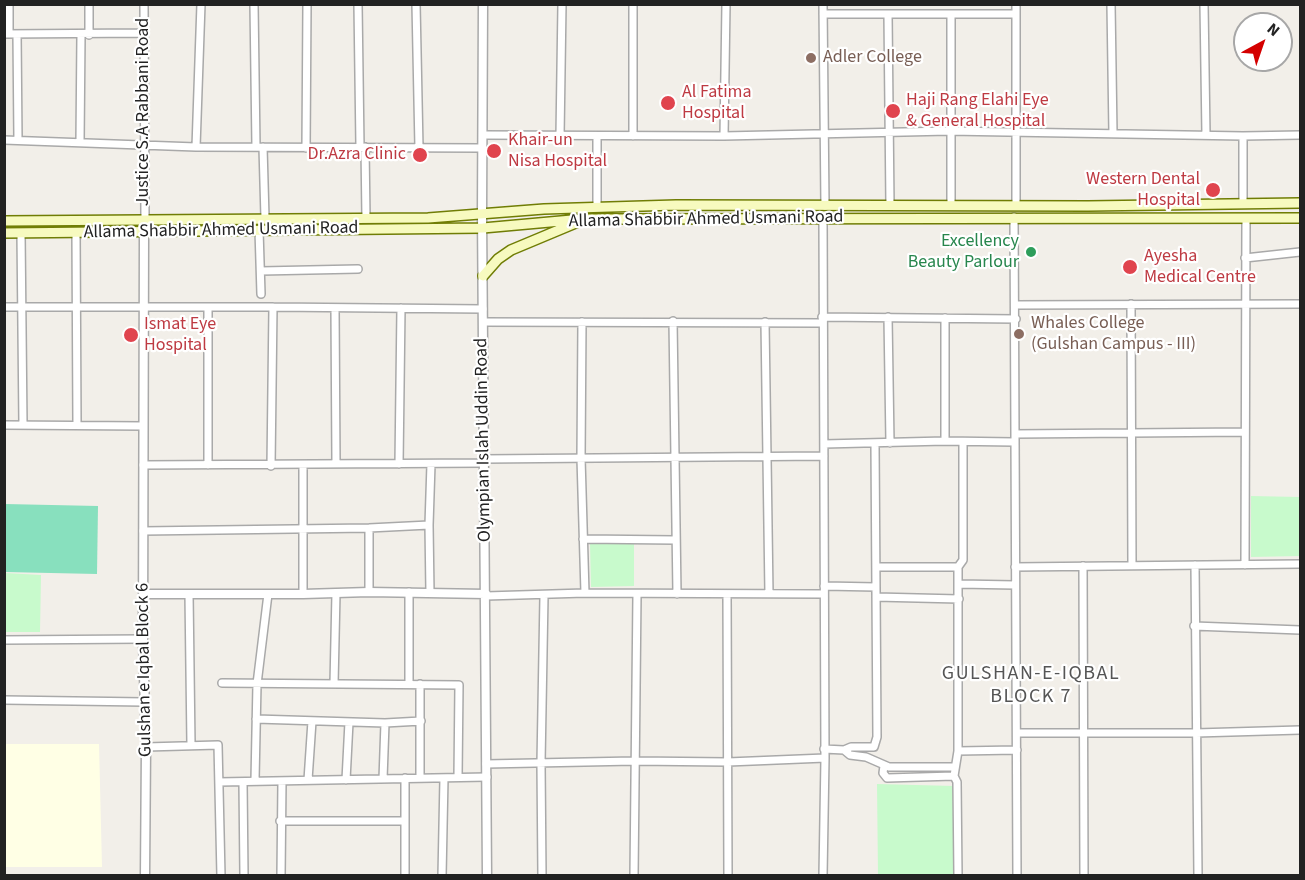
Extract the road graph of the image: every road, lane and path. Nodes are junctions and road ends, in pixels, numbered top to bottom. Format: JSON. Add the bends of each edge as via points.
{"nodes":[{"id":1,"x":9,"y":4,"type":"edge"},
{"id":2,"x":89,"y":4,"type":"edge"},
{"id":3,"x":144,"y":4,"type":"edge"},
{"id":4,"x":201,"y":4,"type":"edge"},
{"id":5,"x":254,"y":4,"type":"edge"},
{"id":6,"x":307,"y":4,"type":"edge"},
{"id":7,"x":358,"y":4,"type":"edge"},
{"id":8,"x":416,"y":4,"type":"edge"},
{"id":9,"x":483,"y":4,"type":"edge"},
{"id":10,"x":562,"y":4,"type":"edge"},
{"id":11,"x":633,"y":4,"type":"edge"},
{"id":12,"x":726,"y":4,"type":"edge"},
{"id":13,"x":823,"y":4,"type":"edge"},
{"id":14,"x":864,"y":4,"type":"edge"},
{"id":15,"x":973,"y":4,"type":"edge"},
{"id":16,"x":1016,"y":4,"type":"edge"},
{"id":17,"x":1111,"y":4,"type":"edge"},
{"id":18,"x":1204,"y":4,"type":"edge"},
{"id":19,"x":864,"y":13,"type":"junction"},
{"id":20,"x":823,"y":14,"type":"junction"},
{"id":21,"x":888,"y":14,"type":"junction"},
{"id":22,"x":951,"y":14,"type":"junction"},
{"id":23,"x":973,"y":14,"type":"junction"},
{"id":24,"x":1016,"y":14,"type":"junction"},
{"id":25,"x":144,"y":33,"type":"junction"},
{"id":26,"x":7,"y":34,"type":"edge"},
{"id":27,"x":17,"y":34,"type":"junction"},
{"id":28,"x":81,"y":35,"type":"junction"},
{"id":29,"x":89,"y":35,"type":"junction"},
{"id":30,"x":950,"y":131,"type":"junction"},
{"id":31,"x":890,"y":132,"type":"junction"},
{"id":32,"x":1016,"y":133,"type":"junction"},
{"id":33,"x":1113,"y":134,"type":"junction"},
{"id":34,"x":483,"y":135,"type":"junction"},
{"id":35,"x":824,"y":135,"type":"junction"},
{"id":36,"x":1206,"y":135,"type":"junction"},
{"id":37,"x":1300,"y":135,"type":"edge"},
{"id":38,"x":560,"y":136,"type":"junction"},
{"id":39,"x":597,"y":136,"type":"junction"},
{"id":40,"x":633,"y":136,"type":"junction"},
{"id":41,"x":724,"y":136,"type":"junction"},
{"id":42,"x":1243,"y":136,"type":"junction"},
{"id":43,"x":4,"y":140,"type":"edge"},
{"id":44,"x":18,"y":140,"type":"junction"},
{"id":45,"x":80,"y":142,"type":"junction"},
{"id":46,"x":145,"y":144,"type":"junction"},
{"id":47,"x":196,"y":147,"type":"junction"},
{"id":48,"x":259,"y":147,"type":"junction"},
{"id":49,"x":362,"y":147,"type":"junction"},
{"id":50,"x":306,"y":148,"type":"junction"},
{"id":51,"x":418,"y":148,"type":"junction"},
{"id":52,"x":482,"y":148,"type":"junction"},
{"id":53,"x":1244,"y":203,"type":"junction"},
{"id":54,"x":1300,"y":203,"type":"edge"},
{"id":55,"x":825,"y":206,"type":"junction"},
{"id":56,"x":890,"y":206,"type":"junction"},
{"id":57,"x":951,"y":206,"type":"junction"},
{"id":58,"x":1016,"y":206,"type":"junction"},
{"id":59,"x":597,"y":207,"type":"junction"},
{"id":60,"x":482,"y":214,"type":"junction"},
{"id":61,"x":1014,"y":217,"type":"junction"},
{"id":62,"x":265,"y":218,"type":"junction"},
{"id":63,"x":366,"y":218,"type":"junction"},
{"id":64,"x":823,"y":218,"type":"junction"},
{"id":65,"x":1300,"y":218,"type":"edge"},
{"id":66,"x":583,"y":219,"type":"junction"},
{"id":67,"x":1245,"y":219,"type":"junction"},
{"id":68,"x":145,"y":220,"type":"junction"},
{"id":69,"x":4,"y":221,"type":"edge"},
{"id":70,"x":483,"y":228,"type":"junction"},
{"id":71,"x":260,"y":230,"type":"junction"},
{"id":72,"x":76,"y":232,"type":"junction"},
{"id":73,"x":144,"y":232,"type":"junction"},
{"id":74,"x":4,"y":233,"type":"edge"},
{"id":75,"x":21,"y":233,"type":"junction"},
{"id":76,"x":1300,"y":252,"type":"edge"},
{"id":77,"x":1245,"y":258,"type":"junction"},
{"id":78,"x":358,"y":269,"type":"dead end"},
{"id":79,"x":261,"y":271,"type":"junction"},
{"id":80,"x":483,"y":276,"type":"junction"},
{"id":81,"x":261,"y":294,"type":"dead end"},
{"id":82,"x":1131,"y":304,"type":"junction"},
{"id":83,"x":1244,"y":304,"type":"junction"},
{"id":84,"x":1300,"y":304,"type":"edge"},
{"id":85,"x":1015,"y":305,"type":"junction"},
{"id":86,"x":76,"y":306,"type":"junction"},
{"id":87,"x":4,"y":307,"type":"edge"},
{"id":88,"x":143,"y":307,"type":"junction"},
{"id":89,"x":273,"y":307,"type":"junction"},
{"id":90,"x":21,"y":308,"type":"junction"},
{"id":91,"x":208,"y":308,"type":"junction"},
{"id":92,"x":335,"y":308,"type":"junction"},
{"id":93,"x":401,"y":308,"type":"junction"},
{"id":94,"x":483,"y":309,"type":"junction"},
{"id":95,"x":888,"y":317,"type":"junction"},
{"id":96,"x":945,"y":318,"type":"junction"},
{"id":97,"x":822,"y":320,"type":"junction"},
{"id":98,"x":1016,"y":320,"type":"junction"},
{"id":99,"x":673,"y":321,"type":"junction"},
{"id":100,"x":483,"y":322,"type":"junction"},
{"id":101,"x":582,"y":322,"type":"junction"},
{"id":102,"x":765,"y":322,"type":"junction"},
{"id":103,"x":4,"y":425,"type":"edge"},
{"id":104,"x":22,"y":425,"type":"junction"},
{"id":105,"x":77,"y":425,"type":"junction"},
{"id":106,"x":142,"y":426,"type":"junction"},
{"id":107,"x":1245,"y":432,"type":"junction"},
{"id":108,"x":1133,"y":433,"type":"junction"},
{"id":109,"x":1015,"y":434,"type":"junction"},
{"id":110,"x":945,"y":441,"type":"junction"},
{"id":111,"x":1014,"y":442,"type":"junction"},
{"id":112,"x":890,"y":443,"type":"junction"},
{"id":113,"x":963,"y":443,"type":"junction"},
{"id":114,"x":824,"y":444,"type":"junction"},
{"id":115,"x":875,"y":444,"type":"junction"},
{"id":116,"x":766,"y":456,"type":"junction"},
{"id":117,"x":824,"y":456,"type":"junction"},
{"id":118,"x":581,"y":458,"type":"junction"},
{"id":119,"x":675,"y":458,"type":"junction"},
{"id":120,"x":484,"y":461,"type":"junction"},
{"id":121,"x":336,"y":464,"type":"junction"},
{"id":122,"x":399,"y":464,"type":"junction"},
{"id":123,"x":431,"y":464,"type":"junction"},
{"id":124,"x":143,"y":465,"type":"junction"},
{"id":125,"x":208,"y":465,"type":"junction"},
{"id":126,"x":271,"y":465,"type":"junction"},
{"id":127,"x":303,"y":465,"type":"junction"},
{"id":128,"x":429,"y":525,"type":"junction"},
{"id":129,"x":304,"y":528,"type":"junction"},
{"id":130,"x":369,"y":528,"type":"junction"},
{"id":131,"x":143,"y":531,"type":"junction"},
{"id":132,"x":583,"y":539,"type":"junction"},
{"id":133,"x":675,"y":540,"type":"junction"},
{"id":134,"x":1300,"y":564,"type":"edge"},
{"id":135,"x":1195,"y":565,"type":"junction"},
{"id":136,"x":1245,"y":565,"type":"junction"},
{"id":137,"x":1083,"y":566,"type":"junction"},
{"id":138,"x":1132,"y":566,"type":"junction"},
{"id":139,"x":877,"y":567,"type":"junction"},
{"id":140,"x":958,"y":567,"type":"junction"},
{"id":141,"x":1015,"y":567,"type":"junction"},
{"id":142,"x":959,"y":584,"type":"junction"},
{"id":143,"x":1015,"y":585,"type":"junction"},
{"id":144,"x":876,"y":587,"type":"junction"},
{"id":145,"x":824,"y":590,"type":"junction"},
{"id":146,"x":369,"y":591,"type":"junction"},
{"id":147,"x":409,"y":592,"type":"junction"},
{"id":148,"x":336,"y":593,"type":"junction"},
{"id":149,"x":430,"y":593,"type":"junction"},
{"id":150,"x":585,"y":593,"type":"junction"},
{"id":151,"x":144,"y":594,"type":"junction"},
{"id":152,"x":189,"y":594,"type":"junction"},
{"id":153,"x":267,"y":594,"type":"junction"},
{"id":154,"x":303,"y":594,"type":"junction"},
{"id":155,"x":637,"y":594,"type":"junction"},
{"id":156,"x":677,"y":594,"type":"junction"},
{"id":157,"x":769,"y":594,"type":"junction"},
{"id":158,"x":486,"y":595,"type":"junction"},
{"id":159,"x":727,"y":595,"type":"junction"},
{"id":160,"x":544,"y":596,"type":"junction"},
{"id":161,"x":876,"y":597,"type":"junction"},
{"id":162,"x":958,"y":599,"type":"junction"},
{"id":163,"x":1194,"y":626,"type":"junction"},
{"id":164,"x":1300,"y":630,"type":"edge"},
{"id":165,"x":143,"y":639,"type":"junction"},
{"id":166,"x":4,"y":640,"type":"edge"},
{"id":167,"x":222,"y":683,"type":"dead end"},
{"id":168,"x":257,"y":684,"type":"junction"},
{"id":169,"x":334,"y":684,"type":"junction"},
{"id":170,"x":409,"y":684,"type":"junction"},
{"id":171,"x":420,"y":684,"type":"junction"},
{"id":172,"x":4,"y":700,"type":"edge"},
{"id":173,"x":144,"y":702,"type":"junction"},
{"id":174,"x":256,"y":720,"type":"junction"},
{"id":175,"x":312,"y":721,"type":"junction"},
{"id":176,"x":421,"y":721,"type":"junction"},
{"id":177,"x":349,"y":722,"type":"junction"},
{"id":178,"x":385,"y":723,"type":"junction"},
{"id":179,"x":1300,"y":730,"type":"edge"},
{"id":180,"x":1085,"y":732,"type":"junction"},
{"id":181,"x":1017,"y":733,"type":"junction"},
{"id":182,"x":1196,"y":733,"type":"junction"},
{"id":183,"x":191,"y":745,"type":"junction"},
{"id":184,"x":146,"y":747,"type":"junction"},
{"id":185,"x":825,"y":749,"type":"junction"},
{"id":186,"x":844,"y":750,"type":"junction"},
{"id":187,"x":1017,"y":750,"type":"junction"},
{"id":188,"x":958,"y":751,"type":"junction"},
{"id":189,"x":825,"y":758,"type":"junction"},
{"id":190,"x":634,"y":761,"type":"junction"},
{"id":191,"x":728,"y":762,"type":"junction"},
{"id":192,"x":541,"y":763,"type":"junction"},
{"id":193,"x":486,"y":764,"type":"junction"},
{"id":194,"x":884,"y":766,"type":"junction"},
{"id":195,"x":955,"y":767,"type":"junction"},
{"id":196,"x":954,"y":776,"type":"junction"},
{"id":197,"x":458,"y":777,"type":"junction"},
{"id":198,"x":487,"y":777,"type":"junction"},
{"id":199,"x":405,"y":778,"type":"junction"},
{"id":200,"x":420,"y":778,"type":"junction"},
{"id":201,"x":444,"y":778,"type":"junction"},
{"id":202,"x":383,"y":779,"type":"junction"},
{"id":203,"x":255,"y":780,"type":"junction"},
{"id":204,"x":308,"y":780,"type":"junction"},
{"id":205,"x":346,"y":780,"type":"junction"},
{"id":206,"x":282,"y":781,"type":"junction"},
{"id":207,"x":219,"y":782,"type":"junction"},
{"id":208,"x":243,"y":782,"type":"junction"},
{"id":209,"x":280,"y":821,"type":"junction"},
{"id":210,"x":405,"y":821,"type":"junction"},
{"id":211,"x":145,"y":876,"type":"edge"},
{"id":212,"x":221,"y":876,"type":"edge"},
{"id":213,"x":244,"y":876,"type":"edge"},
{"id":214,"x":281,"y":876,"type":"edge"},
{"id":215,"x":405,"y":876,"type":"edge"},
{"id":216,"x":442,"y":876,"type":"edge"},
{"id":217,"x":487,"y":876,"type":"edge"},
{"id":218,"x":542,"y":876,"type":"edge"},
{"id":219,"x":634,"y":876,"type":"edge"},
{"id":220,"x":728,"y":876,"type":"edge"},
{"id":221,"x":823,"y":876,"type":"edge"},
{"id":222,"x":958,"y":876,"type":"edge"},
{"id":223,"x":1017,"y":876,"type":"edge"},
{"id":224,"x":1084,"y":876,"type":"edge"},
{"id":225,"x":1198,"y":876,"type":"edge"}],
"edges":[{"from":1,"to":26,"type":"street"},
{"from":2,"to":29,"type":"street"},
{"from":3,"to":25,"type":"street","name":"Justice S.A Rabbani Road"},
{"from":4,"to":47,"type":"street"},
{"from":5,"to":48,"type":"street"},
{"from":6,"to":50,"type":"street"},
{"from":7,"to":49,"type":"street"},
{"from":8,"to":51,"type":"street"},
{"from":9,"to":34,"type":"street","name":"Olympian Islah Uddin Road"},
{"from":10,"to":38,"type":"street"},
{"from":11,"to":40,"type":"street"},
{"from":12,"to":41,"type":"street"},
{"from":13,"to":20,"type":"street"},
{"from":14,"to":19,"type":"street"},
{"from":15,"to":23,"type":"street"},
{"from":16,"to":24,"type":"street"},
{"from":17,"to":33,"type":"street"},
{"from":18,"to":36,"type":"street"},
{"from":19,"to":20,"type":"street"},
{"from":19,"to":21,"type":"street"},
{"from":20,"to":35,"type":"street"},
{"from":21,"to":22,"type":"street"},
{"from":21,"to":31,"type":"street"},
{"from":22,"to":23,"type":"street"},
{"from":22,"to":30,"type":"street"},
{"from":23,"to":24,"type":"street"},
{"from":24,"to":32,"type":"street"},
{"from":25,"to":29,"type":"street"},
{"from":25,"to":46,"type":"street","name":"Justice S.A Rabbani Road"},
{"from":26,"to":27,"type":"street"},
{"from":27,"to":28,"type":"street"},
{"from":27,"to":44,"type":"street"},
{"from":28,"to":29,"type":"street"},
{"from":28,"to":45,"type":"street"},
{"from":30,"to":31,"type":"street"},
{"from":30,"to":32,"type":"street"},
{"from":30,"to":57,"type":"street"},
{"from":31,"to":35,"type":"street"},
{"from":31,"to":56,"type":"street"},
{"from":32,"to":33,"type":"street"},
{"from":32,"to":58,"type":"street"},
{"from":33,"to":36,"type":"street"},
{"from":34,"to":38,"type":"street"},
{"from":34,"to":52,"type":"street","name":"Olympian Islah Uddin Road"},
{"from":35,"to":41,"type":"street"},
{"from":35,"to":55,"type":"street"},
{"from":36,"to":42,"type":"street"},
{"from":37,"to":42,"type":"street"},
{"from":38,"to":39,"type":"street"},
{"from":39,"to":40,"type":"street"},
{"from":39,"to":59,"type":"street"},
{"from":40,"to":41,"type":"street"},
{"from":42,"to":53,"type":"street"},
{"from":43,"to":44,"type":"street"},
{"from":44,"to":45,"type":"street"},
{"from":45,"to":46,"type":"street"},
{"from":46,"to":47,"type":"street"},
{"from":46,"to":68,"type":"street","name":"Justice S.A Rabbani Road"},
{"from":47,"to":48,"type":"street"},
{"from":48,"to":50,"type":"street"},
{"from":48,"to":62,"type":"street"},
{"from":49,"to":50,"type":"street"},
{"from":49,"to":51,"type":"street"},
{"from":49,"to":63,"type":"street"},
{"from":51,"to":52,"type":"street"},
{"from":52,"to":60,"type":"street","name":"Olympian Islah Uddin Road"},
{"from":53,"to":54,"type":"main road","name":"Allama Shabbir Ahmed Usmani Road"},
{"from":53,"to":58,"type":"main road","name":"Allama Shabbir Ahmed Usmani Road"},
{"from":55,"to":56,"type":"main road","name":"Allama Shabbir Ahmed Usmani Road"},
{"from":55,"to":59,"type":"main road","name":"Allama Shabbir Ahmed Usmani Road"},
{"from":56,"to":57,"type":"main road","name":"Allama Shabbir Ahmed Usmani Road"},
{"from":57,"to":58,"type":"main road","name":"Allama Shabbir Ahmed Usmani Road"},
{"from":59,"to":60,"type":"main road","name":"Allama Shabbir Ahmed Usmani Road"},
{"from":60,"to":63,"type":"main road","name":"Allama Shabbir Ahmed Usmani Road"},
{"from":60,"to":70,"type":"street","name":"Olympian Islah Uddin Road"},
{"from":61,"to":64,"type":"main road","name":"Allama Shabbir Ahmed Usmani Road"},
{"from":61,"to":67,"type":"main road","name":"Allama Shabbir Ahmed Usmani Road"},
{"from":61,"to":85,"type":"street"},
{"from":62,"to":63,"type":"main road","name":"Allama Shabbir Ahmed Usmani Road"},
{"from":62,"to":68,"type":"main road","name":"Allama Shabbir Ahmed Usmani Road"},
{"from":64,"to":66,"type":"main road","name":"Allama Shabbir Ahmed Usmani Road"},
{"from":64,"to":97,"type":"street"},
{"from":65,"to":67,"type":"main road","name":"Allama Shabbir Ahmed Usmani Road"},
{"from":66,"to":70,"type":"main road","name":"Allama Shabbir Ahmed Usmani Road"},
{"from":66,"to":80,"type":"main road","via":[[510,250]]},
{"from":67,"to":77,"type":"street"},
{"from":68,"to":69,"type":"main road","name":"Allama Shabbir Ahmed Usmani Road"},
{"from":70,"to":71,"type":"main road","name":"Allama Shabbir Ahmed Usmani Road"},
{"from":70,"to":80,"type":"street","name":"Olympian Islah Uddin Road"},
{"from":71,"to":73,"type":"main road","name":"Allama Shabbir Ahmed Usmani Road"},
{"from":71,"to":79,"type":"street"},
{"from":72,"to":73,"type":"main road","name":"Allama Shabbir Ahmed Usmani Road"},
{"from":72,"to":75,"type":"main road","name":"Allama Shabbir Ahmed Usmani Road"},
{"from":72,"to":86,"type":"street"},
{"from":73,"to":88,"type":"street","name":"Gulshan e Iqbal Block 6"},
{"from":74,"to":75,"type":"main road","name":"Allama Shabbir Ahmed Usmani Road"},
{"from":75,"to":90,"type":"street"},
{"from":76,"to":77,"type":"street"},
{"from":77,"to":83,"type":"street"},
{"from":78,"to":79,"type":"street"},
{"from":79,"to":81,"type":"street"},
{"from":80,"to":94,"type":"street","name":"Olympian Islah Uddin Road"},
{"from":82,"to":83,"type":"street"},
{"from":82,"to":85,"type":"street"},
{"from":82,"to":108,"type":"street"},
{"from":83,"to":84,"type":"street"},
{"from":83,"to":107,"type":"street"},
{"from":85,"to":98,"type":"street"},
{"from":86,"to":88,"type":"street"},
{"from":86,"to":90,"type":"street"},
{"from":86,"to":105,"type":"street"},
{"from":87,"to":90,"type":"street"},
{"from":88,"to":91,"type":"street"},
{"from":88,"to":106,"type":"street","name":"Gulshan e Iqbal Block 6"},
{"from":89,"to":91,"type":"street"},
{"from":89,"to":92,"type":"street"},
{"from":89,"to":126,"type":"street"},
{"from":90,"to":104,"type":"street"},
{"from":91,"to":125,"type":"street"},
{"from":92,"to":93,"type":"street"},
{"from":92,"to":121,"type":"street"},
{"from":93,"to":94,"type":"street"},
{"from":93,"to":122,"type":"street"},
{"from":94,"to":100,"type":"street","name":"Olympian Islah Uddin Road"},
{"from":95,"to":96,"type":"street"},
{"from":95,"to":97,"type":"street"},
{"from":95,"to":112,"type":"street"},
{"from":96,"to":98,"type":"street"},
{"from":96,"to":110,"type":"street"},
{"from":97,"to":102,"type":"street"},
{"from":97,"to":114,"type":"street"},
{"from":98,"to":109,"type":"street"},
{"from":99,"to":101,"type":"street"},
{"from":99,"to":102,"type":"street"},
{"from":99,"to":119,"type":"street"},
{"from":100,"to":101,"type":"street"},
{"from":100,"to":120,"type":"street","name":"Olympian Islah Uddin Road"},
{"from":101,"to":118,"type":"street"},
{"from":102,"to":116,"type":"street"},
{"from":103,"to":104,"type":"street"},
{"from":104,"to":105,"type":"street"},
{"from":105,"to":106,"type":"street"},
{"from":106,"to":124,"type":"street","name":"Gulshan e Iqbal Block 6"},
{"from":107,"to":108,"type":"street"},
{"from":107,"to":136,"type":"street"},
{"from":108,"to":109,"type":"street"},
{"from":108,"to":138,"type":"street"},
{"from":109,"to":111,"type":"street"},
{"from":110,"to":112,"type":"street"},
{"from":110,"to":113,"type":"street"},
{"from":111,"to":113,"type":"street"},
{"from":111,"to":141,"type":"street"},
{"from":112,"to":115,"type":"street"},
{"from":113,"to":140,"type":"street","via":[[963,560]]},
{"from":114,"to":115,"type":"street"},
{"from":114,"to":117,"type":"street"},
{"from":115,"to":139,"type":"street"},
{"from":116,"to":117,"type":"street"},
{"from":116,"to":119,"type":"street"},
{"from":116,"to":157,"type":"street"},
{"from":117,"to":145,"type":"street"},
{"from":118,"to":119,"type":"street"},
{"from":118,"to":120,"type":"street"},
{"from":118,"to":132,"type":"street"},
{"from":119,"to":133,"type":"street"},
{"from":120,"to":123,"type":"street"},
{"from":120,"to":158,"type":"street","name":"Olympian Islah Uddin Road"},
{"from":121,"to":122,"type":"street"},
{"from":121,"to":127,"type":"street"},
{"from":122,"to":123,"type":"street"},
{"from":123,"to":128,"type":"street"},
{"from":124,"to":125,"type":"street"},
{"from":124,"to":131,"type":"street","name":"Gulshan e Iqbal Block 6"},
{"from":125,"to":126,"type":"street"},
{"from":126,"to":127,"type":"street"},
{"from":127,"to":129,"type":"street"},
{"from":128,"to":130,"type":"street"},
{"from":128,"to":149,"type":"street"},
{"from":129,"to":130,"type":"street"},
{"from":129,"to":131,"type":"street"},
{"from":129,"to":154,"type":"street"},
{"from":130,"to":146,"type":"street"},
{"from":131,"to":151,"type":"street","name":"Gulshan e Iqbal Block 6"},
{"from":132,"to":133,"type":"street"},
{"from":132,"to":150,"type":"street"},
{"from":133,"to":156,"type":"street"},
{"from":134,"to":136,"type":"street"},
{"from":135,"to":136,"type":"street"},
{"from":135,"to":138,"type":"street"},
{"from":135,"to":163,"type":"street"},
{"from":137,"to":138,"type":"street"},
{"from":137,"to":141,"type":"street"},
{"from":137,"to":180,"type":"street"},
{"from":139,"to":140,"type":"street"},
{"from":139,"to":144,"type":"street"},
{"from":140,"to":142,"type":"street"},
{"from":141,"to":143,"type":"street"},
{"from":142,"to":143,"type":"street"},
{"from":142,"to":162,"type":"street"},
{"from":143,"to":181,"type":"street"},
{"from":144,"to":145,"type":"street"},
{"from":144,"to":161,"type":"street"},
{"from":145,"to":157,"type":"street"},
{"from":145,"to":185,"type":"street"},
{"from":146,"to":147,"type":"street"},
{"from":146,"to":148,"type":"street"},
{"from":147,"to":149,"type":"street"},
{"from":147,"to":170,"type":"street"},
{"from":148,"to":154,"type":"street"},
{"from":148,"to":169,"type":"street"},
{"from":149,"to":158,"type":"street"},
{"from":150,"to":155,"type":"street"},
{"from":150,"to":160,"type":"street"},
{"from":151,"to":152,"type":"street"},
{"from":151,"to":165,"type":"street","name":"Gulshan e Iqbal Block 6"},
{"from":152,"to":153,"type":"street"},
{"from":152,"to":183,"type":"street"},
{"from":153,"to":154,"type":"street"},
{"from":153,"to":168,"type":"street"},
{"from":155,"to":156,"type":"street"},
{"from":155,"to":190,"type":"street"},
{"from":156,"to":159,"type":"street"},
{"from":157,"to":159,"type":"street"},
{"from":158,"to":160,"type":"street"},
{"from":158,"to":193,"type":"street","name":"Olympian Islah Uddin Road"},
{"from":159,"to":191,"type":"street"},
{"from":160,"to":192,"type":"street"},
{"from":161,"to":162,"type":"street"},
{"from":161,"to":186,"type":"street","via":[[876,745]]},
{"from":162,"to":188,"type":"street"},
{"from":163,"to":164,"type":"street"},
{"from":163,"to":182,"type":"street"},
{"from":165,"to":166,"type":"street"},
{"from":165,"to":173,"type":"street","name":"Gulshan e Iqbal Block 6"},
{"from":167,"to":168,"type":"street"},
{"from":168,"to":169,"type":"street"},
{"from":168,"to":174,"type":"street"},
{"from":169,"to":170,"type":"street"},
{"from":170,"to":171,"type":"street"},
{"from":171,"to":176,"type":"street"},
{"from":171,"to":197,"type":"street","via":[[459,685]]},
{"from":172,"to":173,"type":"street"},
{"from":173,"to":184,"type":"street","name":"Gulshan e Iqbal Block 6"},
{"from":174,"to":175,"type":"street"},
{"from":174,"to":203,"type":"street"},
{"from":175,"to":177,"type":"street"},
{"from":175,"to":204,"type":"street"},
{"from":176,"to":178,"type":"street"},
{"from":176,"to":200,"type":"street"},
{"from":177,"to":178,"type":"street"},
{"from":177,"to":205,"type":"street"},
{"from":178,"to":202,"type":"street"},
{"from":179,"to":182,"type":"street"},
{"from":180,"to":181,"type":"street"},
{"from":180,"to":182,"type":"street"},
{"from":180,"to":224,"type":"street"},
{"from":181,"to":187,"type":"street"},
{"from":182,"to":225,"type":"street"},
{"from":183,"to":184,"type":"street"},
{"from":183,"to":207,"type":"street","via":[[218,745]]},
{"from":184,"to":211,"type":"street","name":"Gulshan e Iqbal Block 6"},
{"from":185,"to":186,"type":"street"},
{"from":185,"to":189,"type":"street"},
{"from":186,"to":194,"type":"street"},
{"from":187,"to":188,"type":"street"},
{"from":187,"to":223,"type":"street"},
{"from":188,"to":195,"type":"street"},
{"from":189,"to":191,"type":"street"},
{"from":189,"to":221,"type":"street"},
{"from":190,"to":191,"type":"street"},
{"from":190,"to":192,"type":"street"},
{"from":190,"to":219,"type":"street"},
{"from":191,"to":220,"type":"street"},
{"from":192,"to":193,"type":"street"},
{"from":192,"to":218,"type":"street"},
{"from":193,"to":198,"type":"street","name":"Olympian Islah Uddin Road"},
{"from":194,"to":195,"type":"street"},
{"from":194,"to":196,"type":"street","via":[[887,778]]},
{"from":195,"to":196,"type":"street"},
{"from":196,"to":222,"type":"street"},
{"from":197,"to":198,"type":"street"},
{"from":197,"to":201,"type":"street"},
{"from":198,"to":217,"type":"street","name":"Olympian Islah Uddin Road"},
{"from":199,"to":200,"type":"street"},
{"from":199,"to":202,"type":"street"},
{"from":199,"to":210,"type":"street"},
{"from":200,"to":201,"type":"street"},
{"from":201,"to":216,"type":"street"},
{"from":202,"to":205,"type":"street"},
{"from":203,"to":206,"type":"street"},
{"from":203,"to":208,"type":"street"},
{"from":204,"to":205,"type":"street"},
{"from":204,"to":206,"type":"street"},
{"from":206,"to":209,"type":"street"},
{"from":207,"to":208,"type":"street"},
{"from":207,"to":212,"type":"street"},
{"from":208,"to":213,"type":"street"},
{"from":209,"to":210,"type":"street"},
{"from":209,"to":214,"type":"street"},
{"from":210,"to":215,"type":"street"}]}
